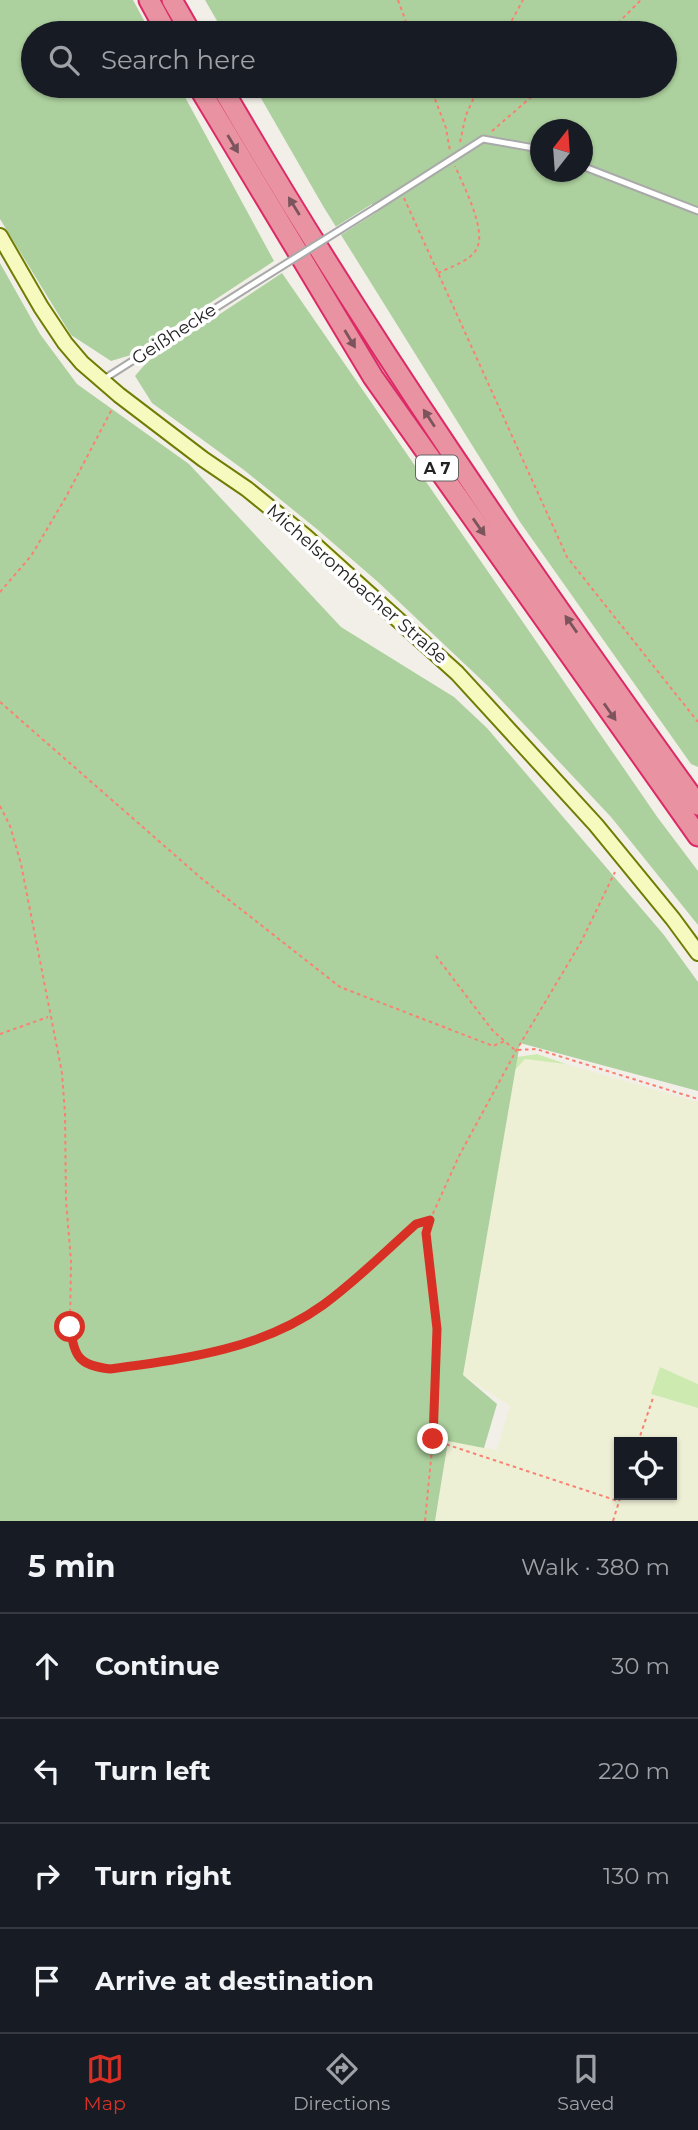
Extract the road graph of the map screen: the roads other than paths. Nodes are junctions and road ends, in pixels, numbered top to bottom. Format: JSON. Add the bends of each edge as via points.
{"nodes":[{"id":1,"x":149,"y":0,"type":"edge"},
{"id":2,"x":172,"y":0,"type":"edge"},
{"id":3,"x":160,"y":21,"type":"edge"},
{"id":4,"x":184,"y":21,"type":"edge"},
{"id":5,"x":205,"y":98,"type":"edge"},
{"id":6,"x":228,"y":98,"type":"edge"},
{"id":7,"x":530,"y":147,"type":"edge"},
{"id":8,"x":593,"y":170,"type":"edge"},
{"id":9,"x":698,"y":211,"type":"edge"},
{"id":10,"x":0,"y":236,"type":"edge"},
{"id":11,"x":102,"y":381,"type":"junction"},
{"id":12,"x":655,"y":746,"type":"junction"},
{"id":13,"x":698,"y":780,"type":"edge"},
{"id":14,"x":698,"y":805,"type":"edge"},
{"id":15,"x":698,"y":836,"type":"edge"},
{"id":16,"x":698,"y":953,"type":"edge"}],
"edges":[{"from":1,"to":3,"type":"highway"},
{"from":2,"to":4,"type":"highway"},
{"from":5,"to":15,"type":"highway","number":"A 7","one_way":true,"via":[[373,377]]},
{"from":12,"to":6,"type":"highway","number":"A 7","one_way":true,"via":[[467,475]]},
{"from":7,"to":11,"type":"lane","name":"Geißhecke","bridge":true,"via":[[483,139]]},
{"from":8,"to":9,"type":"lane"},
{"from":10,"to":11,"type":"main road","name":"Michelsrombacher Straße","via":[[65,343]]},
{"from":11,"to":16,"type":"main road","name":"Michelsrombacher Straße","via":[[305,536],[457,673],[596,825]]},
{"from":12,"to":13,"type":"highway"},
{"from":12,"to":14,"type":"highway","number":"A 7"}]}
